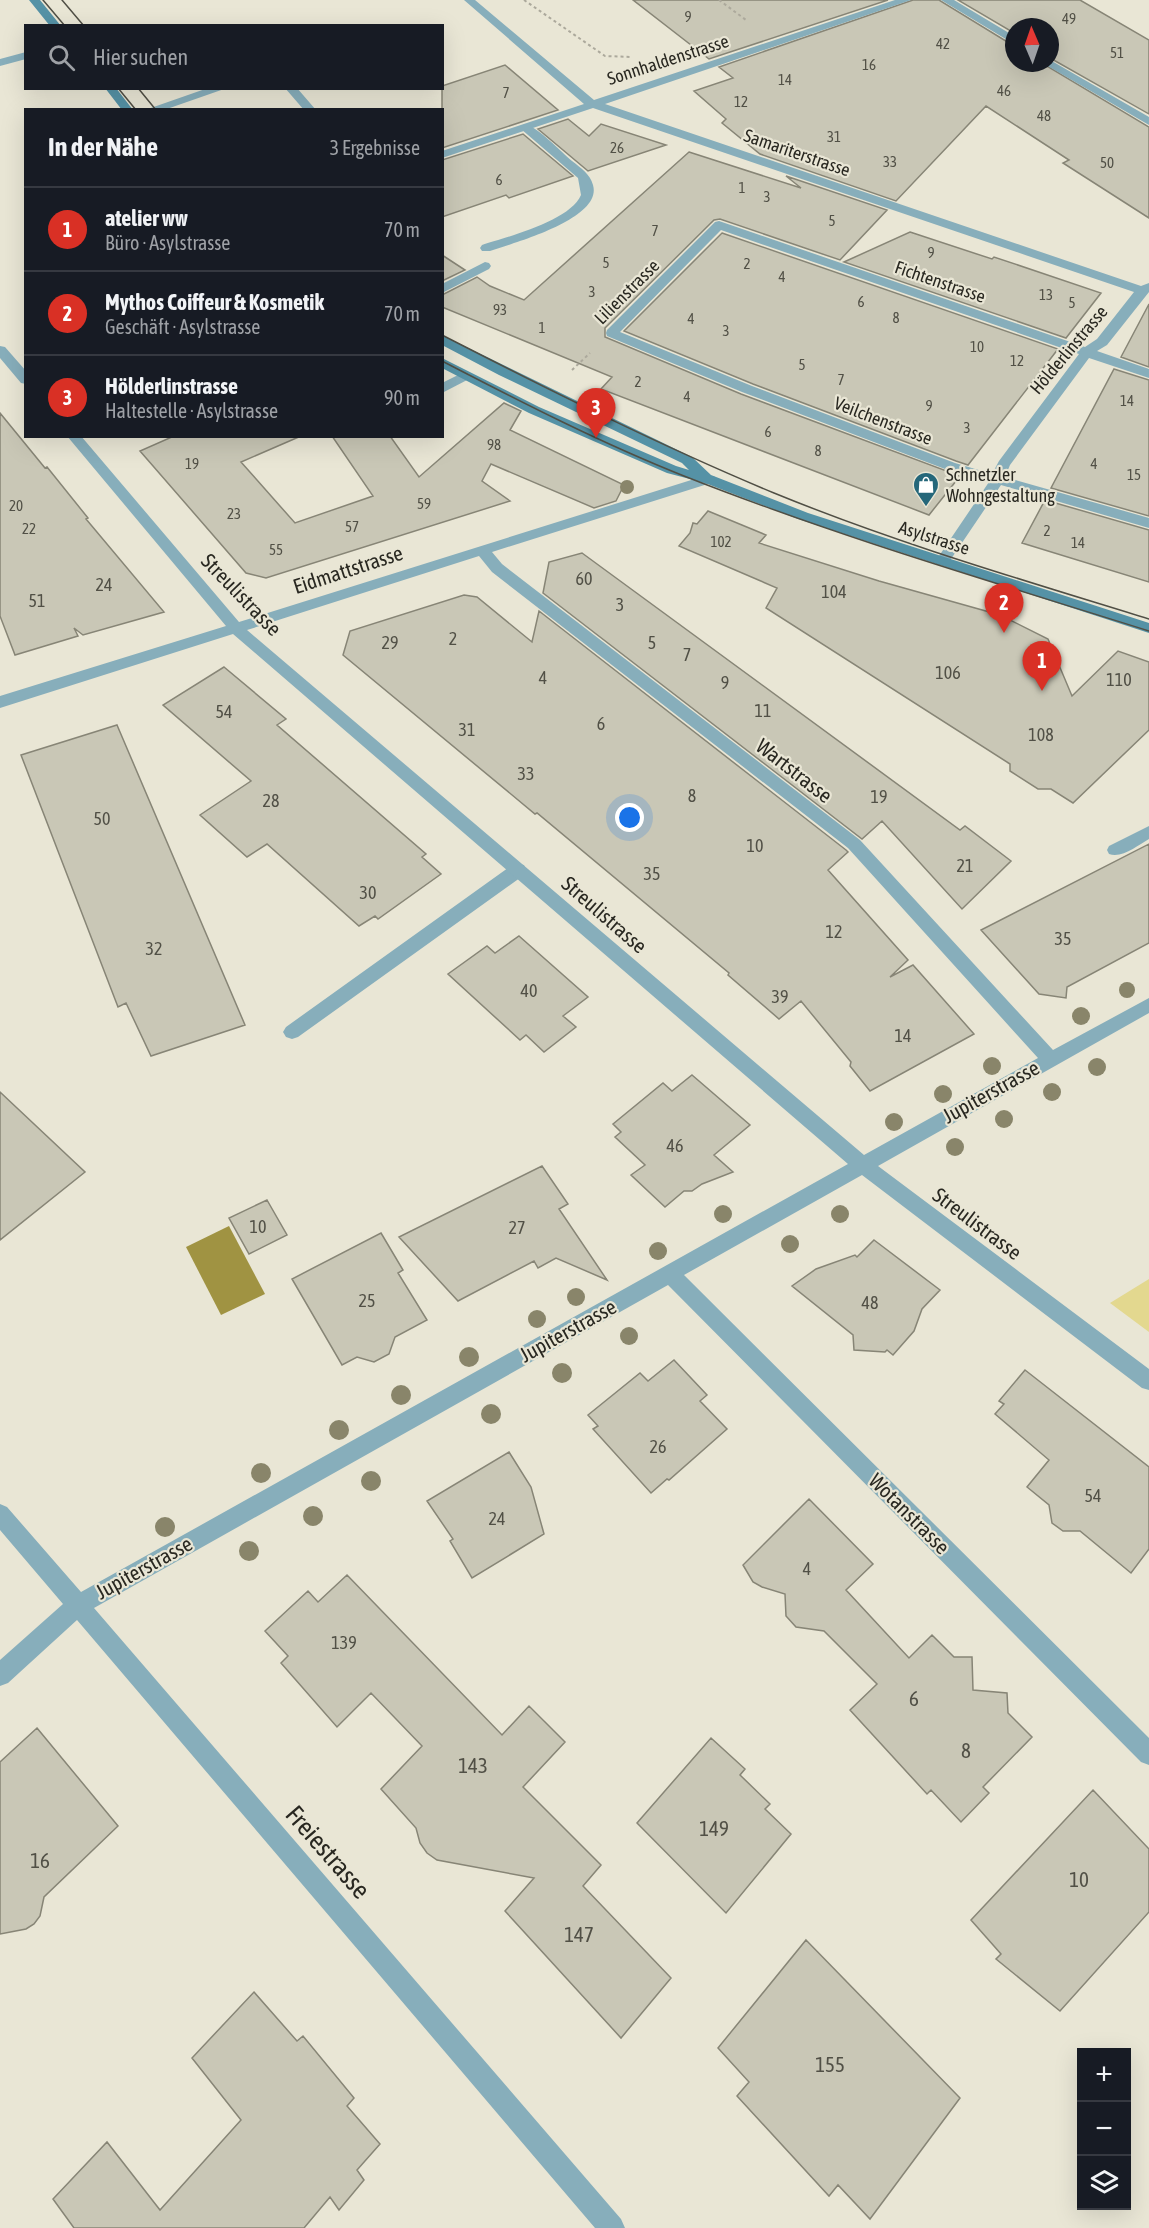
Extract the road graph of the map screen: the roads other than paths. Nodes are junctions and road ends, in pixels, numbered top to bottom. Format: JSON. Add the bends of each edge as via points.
{"nodes":[{"id":1,"x":34,"y":0,"type":"edge"},
{"id":2,"x":469,"y":0,"type":"edge"},
{"id":3,"x":906,"y":0,"type":"edge"},
{"id":4,"x":946,"y":0,"type":"edge"},
{"id":5,"x":54,"y":24,"type":"edge"},
{"id":6,"x":1005,"y":36,"type":"edge"},
{"id":7,"x":24,"y":56,"type":"edge"},
{"id":8,"x":0,"y":63,"type":"edge"},
{"id":9,"x":1059,"y":68,"type":"edge"},
{"id":10,"x":112,"y":90,"type":"edge"},
{"id":11,"x":215,"y":90,"type":"edge"},
{"id":12,"x":292,"y":90,"type":"edge"},
{"id":13,"x":593,"y":105,"type":"junction"},
{"id":14,"x":127,"y":108,"type":"edge"},
{"id":15,"x":157,"y":108,"type":"edge"},
{"id":16,"x":309,"y":108,"type":"edge"},
{"id":17,"x":1149,"y":122,"type":"edge"},
{"id":18,"x":525,"y":127,"type":"junction"},
{"id":19,"x":444,"y":154,"type":"edge"},
{"id":20,"x":719,"y":225,"type":"joint"},
{"id":21,"x":486,"y":248,"type":"dead end"},
{"id":22,"x":485,"y":266,"type":"dead end"},
{"id":23,"x":444,"y":288,"type":"edge"},
{"id":24,"x":1147,"y":290,"type":"edge"},
{"id":25,"x":612,"y":333,"type":"joint"},
{"id":26,"x":444,"y":340,"type":"edge"},
{"id":27,"x":0,"y":350,"type":"edge"},
{"id":28,"x":1087,"y":352,"type":"junction"},
{"id":29,"x":444,"y":363,"type":"edge"},
{"id":30,"x":1149,"y":374,"type":"edge"},
{"id":31,"x":466,"y":375,"type":"junction"},
{"id":32,"x":24,"y":378,"type":"edge"},
{"id":33,"x":444,"y":389,"type":"edge"},
{"id":34,"x":75,"y":438,"type":"edge"},
{"id":35,"x":997,"y":478,"type":"junction"},
{"id":36,"x":709,"y":479,"type":"junction"},
{"id":37,"x":1149,"y":523,"type":"edge"},
{"id":38,"x":481,"y":549,"type":"junction"},
{"id":39,"x":942,"y":562,"type":"junction"},
{"id":40,"x":236,"y":628,"type":"junction"},
{"id":41,"x":1149,"y":628,"type":"edge"},
{"id":42,"x":0,"y":702,"type":"edge"},
{"id":43,"x":1149,"y":832,"type":"edge"},
{"id":44,"x":1115,"y":850,"type":"dead end"},
{"id":45,"x":518,"y":870,"type":"junction"},
{"id":46,"x":1149,"y":1005,"type":"edge"},
{"id":47,"x":292,"y":1032,"type":"dead end"},
{"id":48,"x":1050,"y":1059,"type":"junction"},
{"id":49,"x":861,"y":1164,"type":"junction"},
{"id":50,"x":670,"y":1274,"type":"junction"},
{"id":51,"x":1149,"y":1381,"type":"edge"},
{"id":52,"x":0,"y":1514,"type":"edge"},
{"id":53,"x":78,"y":1605,"type":"junction"},
{"id":54,"x":0,"y":1675,"type":"edge"},
{"id":55,"x":1149,"y":1754,"type":"edge"},
{"id":56,"x":612,"y":2228,"type":"edge"}],
"edges":[{"from":1,"to":5,"type":"main road"},
{"from":2,"to":13,"type":"street","name":"Samariterstrasse"},
{"from":3,"to":13,"type":"street","name":"Sonnhaldenstrasse"},
{"from":4,"to":6,"type":"street"},
{"from":7,"to":8,"type":"street"},
{"from":9,"to":17,"type":"street"},
{"from":10,"to":14,"type":"main road"},
{"from":11,"to":15,"type":"street"},
{"from":12,"to":16,"type":"street"},
{"from":13,"to":18,"type":"street","name":"Sonnhaldenstrasse"},
{"from":13,"to":24,"type":"street","name":"Samariterstrasse"},
{"from":18,"to":19,"type":"street","name":"Sonnhaldenstrasse"},
{"from":18,"to":21,"type":"street","via":[[583,176],[588,193],[576,209],[546,226]]},
{"from":20,"to":25,"type":"street","name":"Lilienstrasse"},
{"from":20,"to":28,"type":"street","name":"Fichtenstrasse"},
{"from":22,"to":23,"type":"street"},
{"from":24,"to":28,"type":"street","name":"Hölderlinstrasse","via":[[1102,342]]},
{"from":25,"to":35,"type":"street","name":"Veilchenstrasse","via":[[950,466]]},
{"from":26,"to":36,"type":"main road","name":"Asylstrasse","via":[[687,460]]},
{"from":27,"to":32,"type":"street"},
{"from":28,"to":30,"type":"street","name":"Fichtenstrasse"},
{"from":28,"to":35,"type":"street","name":"Hölderlinstrasse"},
{"from":29,"to":31,"type":"main road","name":"Asylstrasse"},
{"from":31,"to":33,"type":"street"},
{"from":31,"to":36,"type":"main road","name":"Asylstrasse","via":[[624,451],[672,470]]},
{"from":34,"to":40,"type":"street","name":"Streulistrasse"},
{"from":35,"to":37,"type":"street","name":"Veilchenstrasse"},
{"from":35,"to":39,"type":"street","name":"Hölderlinstrasse"},
{"from":36,"to":38,"type":"street","name":"Eidmattstrasse"},
{"from":36,"to":39,"type":"main road","name":"Asylstrasse","via":[[803,516]]},
{"from":38,"to":40,"type":"street","name":"Eidmattstrasse"},
{"from":38,"to":48,"type":"street","name":"Wartstrasse","via":[[497,568],[854,844]]},
{"from":39,"to":41,"type":"main road","name":"Asylstrasse"},
{"from":40,"to":42,"type":"street","name":"Eidmattstrasse"},
{"from":40,"to":45,"type":"street","name":"Streulistrasse"},
{"from":43,"to":44,"type":"street"},
{"from":45,"to":47,"type":"street"},
{"from":45,"to":49,"type":"street","name":"Streulistrasse"},
{"from":46,"to":48,"type":"street","name":"Jupiterstrasse"},
{"from":48,"to":49,"type":"street","name":"Jupiterstrasse"},
{"from":49,"to":50,"type":"street","name":"Jupiterstrasse"},
{"from":49,"to":51,"type":"street","name":"Streulistrasse"},
{"from":50,"to":53,"type":"street","name":"Jupiterstrasse"},
{"from":50,"to":55,"type":"street","name":"Wotanstrasse"},
{"from":52,"to":53,"type":"street","name":"Freiestrasse"},
{"from":53,"to":54,"type":"street","name":"Jupiterstrasse"},
{"from":53,"to":56,"type":"street","name":"Freiestrasse"}]}
